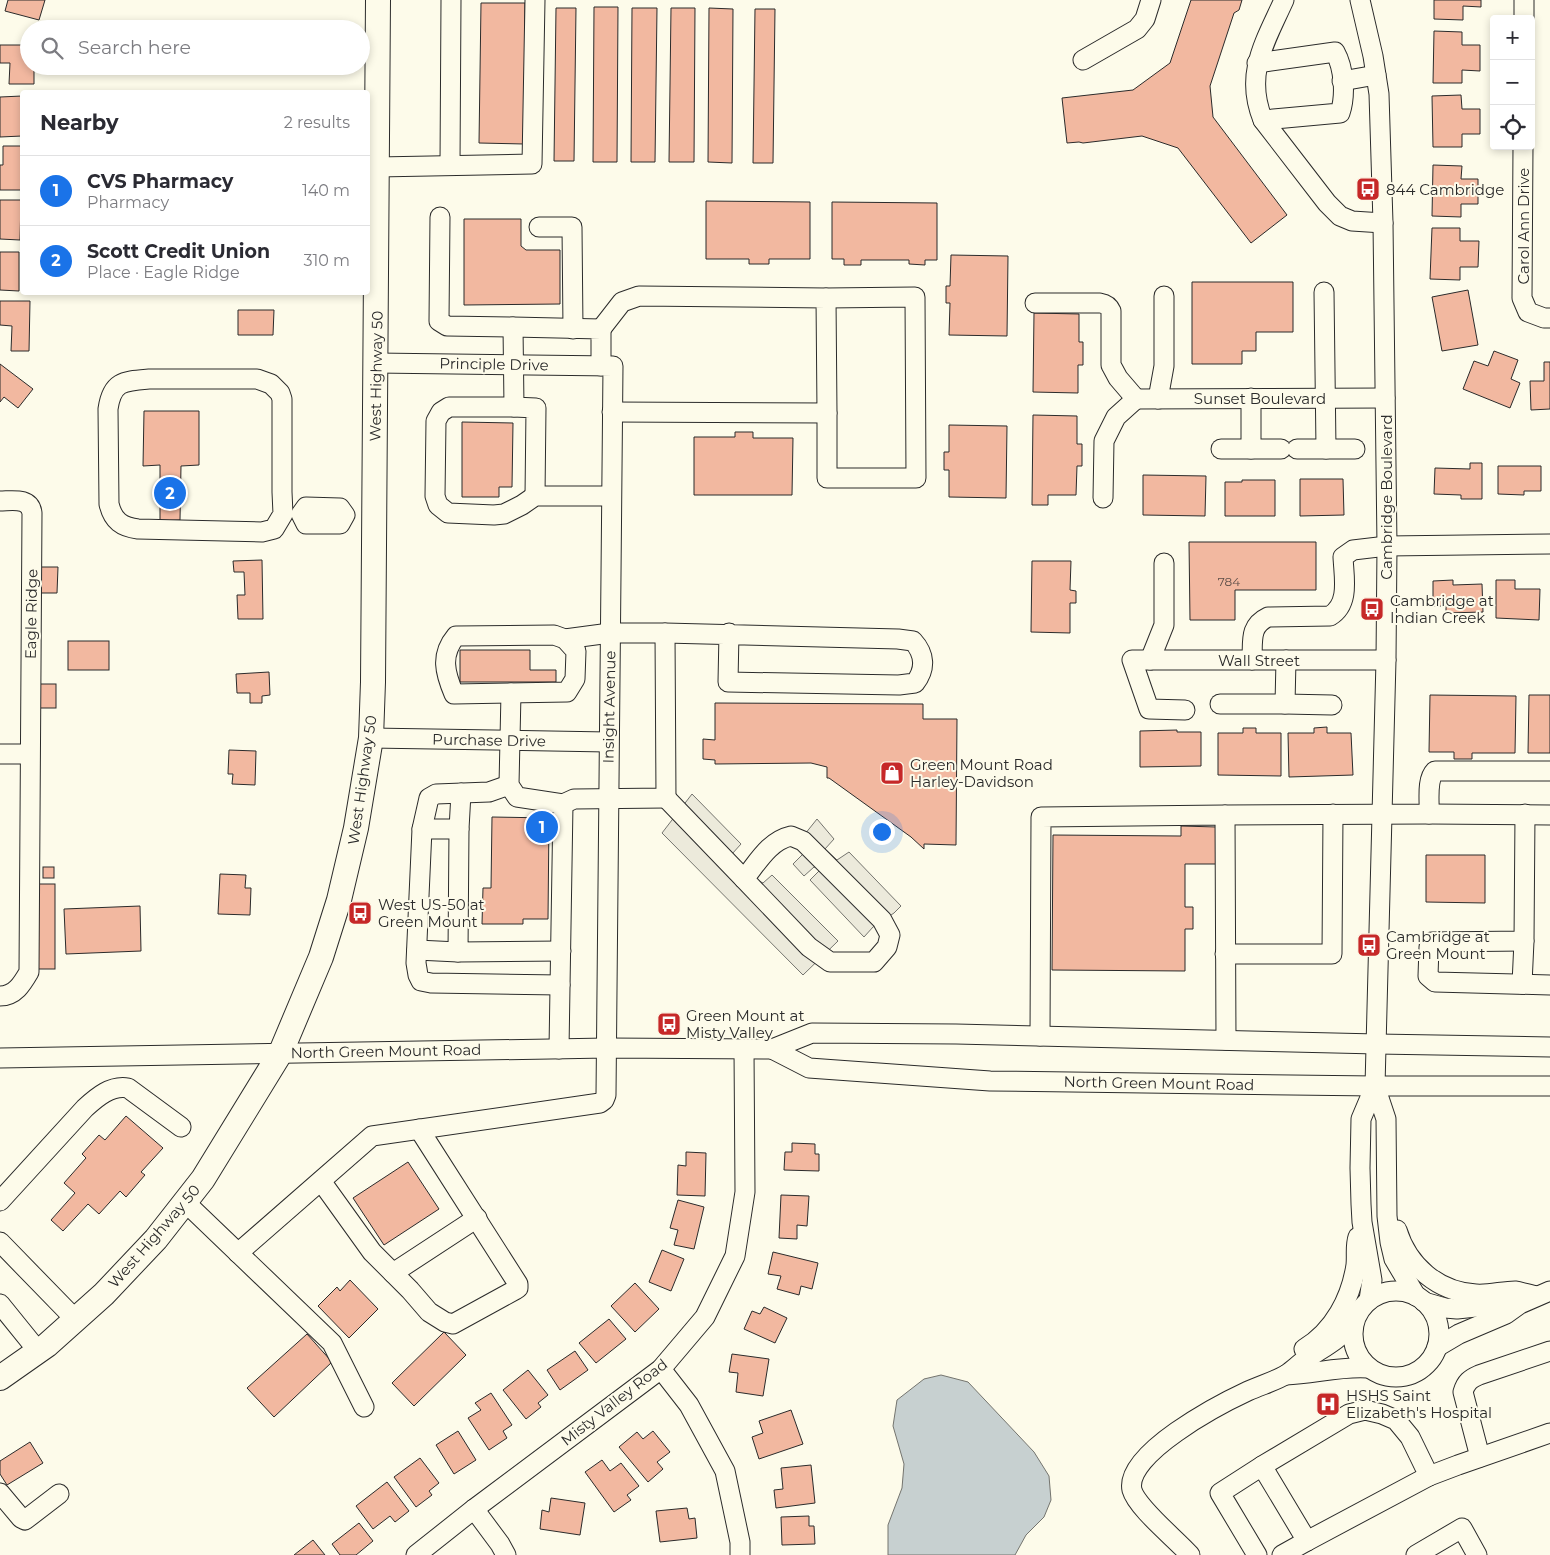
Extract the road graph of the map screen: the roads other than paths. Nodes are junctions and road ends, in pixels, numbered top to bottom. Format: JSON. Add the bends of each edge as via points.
{"nodes":[{"id":1,"x":378,"y":0,"type":"edge"},
{"id":2,"x":451,"y":0,"type":"edge"},
{"id":3,"x":535,"y":0,"type":"edge"},
{"id":4,"x":1151,"y":0,"type":"edge"},
{"id":5,"x":1284,"y":0,"type":"edge"},
{"id":6,"x":1360,"y":0,"type":"edge"},
{"id":7,"x":1524,"y":0,"type":"edge"},
{"id":8,"x":1524,"y":15,"type":"edge"},
{"id":9,"x":1083,"y":60,"type":"dead end"},
{"id":10,"x":1257,"y":63,"type":"junction"},
{"id":11,"x":1376,"y":76,"type":"junction"},
{"id":12,"x":1342,"y":81,"type":"junction"},
{"id":13,"x":1263,"y":120,"type":"junction"},
{"id":14,"x":1523,"y":150,"type":"edge"},
{"id":15,"x":450,"y":164,"type":"junction"},
{"id":16,"x":377,"y":167,"type":"junction"},
{"id":17,"x":440,"y":217,"type":"dead end"},
{"id":18,"x":1383,"y":223,"type":"junction"},
{"id":19,"x":539,"y":227,"type":"dead end"},
{"id":20,"x":1324,"y":292,"type":"dead end"},
{"id":21,"x":1164,"y":296,"type":"dead end"},
{"id":22,"x":826,"y":298,"type":"junction"},
{"id":23,"x":1035,"y":303,"type":"dead end"},
{"id":24,"x":1550,"y":318,"type":"edge"},
{"id":25,"x":513,"y":327,"type":"junction"},
{"id":26,"x":573,"y":329,"type":"junction"},
{"id":27,"x":601,"y":329,"type":"junction"},
{"id":28,"x":376,"y":363,"type":"junction"},
{"id":29,"x":514,"y":364,"type":"junction"},
{"id":30,"x":607,"y":366,"type":"junction"},
{"id":31,"x":1251,"y":398,"type":"junction"},
{"id":32,"x":1325,"y":398,"type":"junction"},
{"id":33,"x":1385,"y":398,"type":"junction"},
{"id":34,"x":1136,"y":399,"type":"junction"},
{"id":35,"x":1158,"y":399,"type":"junction"},
{"id":36,"x":514,"y":407,"type":"junction"},
{"id":37,"x":612,"y":412,"type":"junction"},
{"id":38,"x":827,"y":413,"type":"junction"},
{"id":39,"x":1221,"y":449,"type":"dead end"},
{"id":40,"x":1250,"y":449,"type":"junction"},
{"id":41,"x":1326,"y":449,"type":"junction"},
{"id":42,"x":1355,"y":449,"type":"dead end"},
{"id":43,"x":535,"y":496,"type":"junction"},
{"id":44,"x":611,"y":496,"type":"junction"},
{"id":45,"x":1103,"y":498,"type":"dead end"},
{"id":46,"x":0,"y":501,"type":"edge"},
{"id":47,"x":292,"y":514,"type":"junction"},
{"id":48,"x":374,"y":514,"type":"junction"},
{"id":49,"x":1550,"y":544,"type":"edge"},
{"id":50,"x":1387,"y":546,"type":"junction"},
{"id":51,"x":1164,"y":563,"type":"dead end"},
{"id":52,"x":664,"y":633,"type":"junction"},
{"id":53,"x":729,"y":633,"type":"junction"},
{"id":54,"x":610,"y":634,"type":"junction"},
{"id":55,"x":565,"y":639,"type":"junction"},
{"id":56,"x":1141,"y":660,"type":"junction"},
{"id":57,"x":1252,"y":660,"type":"junction"},
{"id":58,"x":1286,"y":660,"type":"junction"},
{"id":59,"x":1386,"y":660,"type":"junction"},
{"id":60,"x":511,"y":693,"type":"junction"},
{"id":61,"x":1220,"y":704,"type":"dead end"},
{"id":62,"x":1285,"y":704,"type":"junction"},
{"id":63,"x":1332,"y":706,"type":"dead end"},
{"id":64,"x":1185,"y":710,"type":"dead end"},
{"id":65,"x":371,"y":738,"type":"junction"},
{"id":66,"x":510,"y":740,"type":"junction"},
{"id":67,"x":608,"y":742,"type":"junction"},
{"id":68,"x":0,"y":754,"type":"edge"},
{"id":69,"x":29,"y":754,"type":"junction"},
{"id":70,"x":1550,"y":771,"type":"edge"},
{"id":71,"x":509,"y":785,"type":"junction"},
{"id":72,"x":461,"y":793,"type":"junction"},
{"id":73,"x":666,"y":798,"type":"junction"},
{"id":74,"x":608,"y":799,"type":"junction"},
{"id":75,"x":563,"y":804,"type":"junction"},
{"id":76,"x":1382,"y":813,"type":"junction"},
{"id":77,"x":1333,"y":814,"type":"junction"},
{"id":78,"x":1429,"y":814,"type":"junction"},
{"id":79,"x":1525,"y":814,"type":"junction"},
{"id":80,"x":1225,"y":815,"type":"junction"},
{"id":81,"x":1550,"y":815,"type":"edge"},
{"id":82,"x":422,"y":829,"type":"junction"},
{"id":83,"x":459,"y":829,"type":"junction"},
{"id":84,"x":744,"y":879,"type":"junction"},
{"id":85,"x":1524,"y":941,"type":"junction"},
{"id":86,"x":561,"y":951,"type":"junction"},
{"id":87,"x":458,"y":952,"type":"junction"},
{"id":88,"x":1226,"y":954,"type":"junction"},
{"id":89,"x":417,"y":957,"type":"junction"},
{"id":90,"x":1522,"y":984,"type":"junction"},
{"id":91,"x":1550,"y":984,"type":"edge"},
{"id":92,"x":560,"y":985,"type":"junction"},
{"id":93,"x":0,"y":996,"type":"edge"},
{"id":94,"x":1040,"y":1036,"type":"junction"},
{"id":95,"x":1226,"y":1040,"type":"junction"},
{"id":96,"x":1377,"y":1044,"type":"junction"},
{"id":97,"x":1550,"y":1047,"type":"edge"},
{"id":98,"x":607,"y":1048,"type":"junction"},
{"id":99,"x":559,"y":1049,"type":"junction"},
{"id":100,"x":772,"y":1049,"type":"junction"},
{"id":101,"x":744,"y":1050,"type":"junction"},
{"id":102,"x":281,"y":1052,"type":"junction"},
{"id":103,"x":0,"y":1058,"type":"edge"},
{"id":104,"x":1376,"y":1086,"type":"junction"},
{"id":105,"x":1550,"y":1086,"type":"edge"},
{"id":106,"x":181,"y":1127,"type":"dead end"},
{"id":107,"x":420,"y":1129,"type":"junction"},
{"id":108,"x":321,"y":1181,"type":"junction"},
{"id":109,"x":0,"y":1201,"type":"edge"},
{"id":110,"x":185,"y":1202,"type":"junction"},
{"id":111,"x":1387,"y":1216,"type":"junction"},
{"id":112,"x":477,"y":1218,"type":"junction"},
{"id":113,"x":1362,"y":1222,"type":"junction"},
{"id":114,"x":0,"y":1242,"type":"edge"},
{"id":115,"x":238,"y":1253,"type":"junction"},
{"id":116,"x":393,"y":1273,"type":"junction"},
{"id":117,"x":1544,"y":1294,"type":"edge"},
{"id":118,"x":1420,"y":1299,"type":"junction"},
{"id":119,"x":1369,"y":1300,"type":"junction"},
{"id":120,"x":0,"y":1304,"type":"edge"},
{"id":121,"x":1520,"y":1304,"type":"junction"},
{"id":122,"x":75,"y":1320,"type":"junction"},
{"id":123,"x":1353,"y":1324,"type":"junction"},
{"id":124,"x":1437,"y":1347,"type":"junction"},
{"id":125,"x":38,"y":1351,"type":"junction"},
{"id":126,"x":1550,"y":1351,"type":"edge"},
{"id":127,"x":1368,"y":1368,"type":"junction"},
{"id":128,"x":661,"y":1369,"type":"junction"},
{"id":129,"x":1286,"y":1375,"type":"junction"},
{"id":130,"x":0,"y":1378,"type":"edge"},
{"id":131,"x":1261,"y":1385,"type":"junction"},
{"id":132,"x":364,"y":1407,"type":"dead end"},
{"id":133,"x":1550,"y":1434,"type":"edge"},
{"id":134,"x":1480,"y":1457,"type":"junction"},
{"id":135,"x":1262,"y":1466,"type":"junction"},
{"id":136,"x":1429,"y":1476,"type":"junction"},
{"id":137,"x":0,"y":1493,"type":"edge"},
{"id":138,"x":59,"y":1494,"type":"dead end"},
{"id":139,"x":474,"y":1508,"type":"junction"},
{"id":140,"x":1307,"y":1541,"type":"junction"},
{"id":141,"x":416,"y":1555,"type":"edge"},
{"id":142,"x":506,"y":1555,"type":"edge"},
{"id":143,"x":740,"y":1555,"type":"edge"},
{"id":144,"x":1190,"y":1555,"type":"edge"},
{"id":145,"x":1257,"y":1555,"type":"edge"},
{"id":146,"x":1282,"y":1555,"type":"edge"},
{"id":147,"x":1416,"y":1555,"type":"edge"},
{"id":148,"x":1477,"y":1555,"type":"edge"}],
"edges":[{"from":1,"to":16,"type":"main road","name":"West Highway 50"},
{"from":2,"to":15,"type":"street"},
{"from":3,"to":15,"type":"street","via":[[532,164]]},
{"from":4,"to":9,"type":"street","via":[[1137,29]]},
{"from":5,"to":10,"type":"street"},
{"from":6,"to":11,"type":"street","name":"Cambridge Boulevard"},
{"from":7,"to":8,"type":"street"},
{"from":10,"to":12,"type":"street","via":[[1335,52],[1340,60]]},
{"from":10,"to":13,"type":"street","via":[[1254,80]]},
{"from":11,"to":12,"type":"street"},
{"from":11,"to":18,"type":"street","name":"Cambridge Boulevard"},
{"from":12,"to":13,"type":"street","via":[[1340,113]]},
{"from":13,"to":18,"type":"street","via":[[1340,216],[1352,221]]},
{"from":14,"to":24,"type":"street","name":"Carol Ann Drive","via":[[1522,298],[1528,312]]},
{"from":15,"to":16,"type":"street"},
{"from":16,"to":28,"type":"main road","name":"West Highway 50"},
{"from":17,"to":25,"type":"street","via":[[439,321],[447,326]]},
{"from":18,"to":33,"type":"street","name":"Cambridge Boulevard"},
{"from":19,"to":26,"type":"street","via":[[572,227]]},
{"from":20,"to":32,"type":"street"},
{"from":21,"to":35,"type":"street","via":[[1164,366]]},
{"from":22,"to":27,"type":"street","via":[[639,296],[622,302]]},
{"from":22,"to":38,"type":"street"},
{"from":22,"to":38,"type":"street","via":[[916,297],[916,478],[827,478]]},
{"from":23,"to":34,"type":"street","via":[[1100,303],[1109,307],[1112,311],[1111,365]]},
{"from":25,"to":26,"type":"street"},
{"from":25,"to":29,"type":"street"},
{"from":26,"to":27,"type":"street"},
{"from":27,"to":30,"type":"street","name":"Insight Avenue"},
{"from":28,"to":29,"type":"street","name":"Principle Drive"},
{"from":28,"to":48,"type":"main road","name":"West Highway 50"},
{"from":29,"to":30,"type":"street","name":"Principle Drive"},
{"from":29,"to":36,"type":"street"},
{"from":30,"to":37,"type":"street","name":"Insight Avenue"},
{"from":31,"to":32,"type":"street","name":"Sunset Boulevard"},
{"from":31,"to":35,"type":"street","name":"Sunset Boulevard"},
{"from":31,"to":40,"type":"street"},
{"from":32,"to":33,"type":"street","name":"Sunset Boulevard"},
{"from":32,"to":41,"type":"street"},
{"from":33,"to":50,"type":"street","name":"Cambridge Boulevard"},
{"from":34,"to":35,"type":"street","name":"Sunset Boulevard"},
{"from":34,"to":45,"type":"street","via":[[1116,417],[1104,441]]},
{"from":36,"to":43,"type":"street","via":[[536,408]]},
{"from":36,"to":43,"type":"street","via":[[449,407],[441,412],[436,421],[435,496],[438,505],[448,513],[494,515],[504,514]]},
{"from":37,"to":38,"type":"street"},
{"from":37,"to":44,"type":"street","name":"Insight Avenue"},
{"from":39,"to":40,"type":"street"},
{"from":40,"to":41,"type":"street"},
{"from":41,"to":42,"type":"street"},
{"from":43,"to":44,"type":"street"},
{"from":44,"to":54,"type":"street","name":"Insight Avenue"},
{"from":46,"to":69,"type":"street","name":"Eagle Ridge","via":[[23,501],[29,504],[32,513]]},
{"from":47,"to":47,"type":"street","via":[[282,492],[282,399],[271,384],[258,379],[149,379],[124,382],[112,391],[108,409],[109,504],[119,523],[138,529],[262,532],[274,529]]},
{"from":47,"to":48,"type":"street","via":[[306,506],[340,508],[345,515]]},
{"from":48,"to":65,"type":"main road","name":"West Highway 50"},
{"from":49,"to":50,"type":"street"},
{"from":50,"to":57,"type":"street","via":[[1353,550],[1343,557],[1344,600],[1338,611],[1330,616],[1268,617],[1259,621],[1254,630]]},
{"from":50,"to":59,"type":"street","name":"Cambridge Boulevard"},
{"from":51,"to":56,"type":"street","via":[[1164,625]]},
{"from":52,"to":53,"type":"street"},
{"from":52,"to":54,"type":"street"},
{"from":52,"to":73,"type":"street"},
{"from":53,"to":53,"type":"street","via":[[898,639],[913,641],[924,659],[921,675],[915,683],[899,685],[728,682]]},
{"from":54,"to":55,"type":"street"},
{"from":54,"to":67,"type":"street","name":"Insight Avenue"},
{"from":55,"to":60,"type":"street","via":[[576,651],[575,679],[567,692]]},
{"from":55,"to":60,"type":"street","via":[[554,635],[456,636],[446,658],[445,672],[454,694]]},
{"from":56,"to":57,"type":"street","name":"Wall Street"},
{"from":56,"to":64,"type":"street","via":[[1149,709]]},
{"from":57,"to":58,"type":"street","name":"Wall Street"},
{"from":58,"to":59,"type":"street","name":"Wall Street"},
{"from":58,"to":62,"type":"street"},
{"from":59,"to":76,"type":"street","name":"Cambridge Boulevard"},
{"from":60,"to":66,"type":"street"},
{"from":61,"to":62,"type":"street"},
{"from":62,"to":63,"type":"street"},
{"from":65,"to":66,"type":"street","name":"Purchase Drive"},
{"from":65,"to":102,"type":"main road","name":"West Highway 50","via":[[340,900],[321,957]]},
{"from":66,"to":67,"type":"street","name":"Purchase Drive"},
{"from":66,"to":71,"type":"street"},
{"from":67,"to":74,"type":"street","name":"Insight Avenue"},
{"from":68,"to":69,"type":"street"},
{"from":69,"to":93,"type":"street","name":"Eagle Ridge","via":[[29,972],[20,988]]},
{"from":70,"to":78,"type":"street","via":[[1435,771],[1430,781]]},
{"from":71,"to":72,"type":"street","via":[[489,792]]},
{"from":71,"to":75,"type":"street","via":[[517,797]]},
{"from":72,"to":82,"type":"street","via":[[436,794],[429,798]]},
{"from":72,"to":83,"type":"street"},
{"from":73,"to":74,"type":"street"},
{"from":73,"to":84,"type":"street"},
{"from":74,"to":75,"type":"street","via":[[574,799]]},
{"from":74,"to":98,"type":"street","name":"Insight Avenue"},
{"from":75,"to":86,"type":"street"},
{"from":76,"to":77,"type":"street"},
{"from":76,"to":78,"type":"street"},
{"from":76,"to":96,"type":"street","name":"Cambridge Boulevard"},
{"from":77,"to":80,"type":"street"},
{"from":77,"to":88,"type":"street","via":[[1332,954]]},
{"from":78,"to":79,"type":"street"},
{"from":79,"to":81,"type":"street"},
{"from":79,"to":85,"type":"street"},
{"from":80,"to":88,"type":"street"},
{"from":80,"to":94,"type":"street","via":[[1041,818]]},
{"from":82,"to":83,"type":"street"},
{"from":82,"to":89,"type":"street"},
{"from":83,"to":87,"type":"street"},
{"from":84,"to":84,"type":"street","via":[[810,947],[830,962],[874,962],[887,948],[890,934],[882,920],[803,841],[791,836],[782,838],[773,844]]},
{"from":85,"to":90,"type":"street"},
{"from":85,"to":90,"type":"street","via":[[1432,942],[1429,947],[1428,976],[1435,982]]},
{"from":86,"to":87,"type":"street"},
{"from":86,"to":92,"type":"street"},
{"from":87,"to":89,"type":"street"},
{"from":88,"to":95,"type":"street"},
{"from":89,"to":92,"type":"street","via":[[418,975],[421,980],[432,983]]},
{"from":90,"to":91,"type":"street"},
{"from":92,"to":99,"type":"street"},
{"from":94,"to":95,"type":"street","name":"North Green Mount Road"},
{"from":94,"to":100,"type":"street","name":"North Green Mount Road","via":[[812,1033]]},
{"from":95,"to":96,"type":"street","name":"North Green Mount Road"},
{"from":96,"to":97,"type":"street","name":"North Green Mount Road"},
{"from":96,"to":104,"type":"street","name":"Cambridge Boulevard"},
{"from":98,"to":99,"type":"street","name":"North Green Mount Road"},
{"from":98,"to":101,"type":"street","name":"North Green Mount Road"},
{"from":98,"to":107,"type":"street","name":"Insight Avenue","via":[[606,1095],[600,1103]]},
{"from":99,"to":102,"type":"street","name":"North Green Mount Road"},
{"from":100,"to":101,"type":"street","name":"North Green Mount Road"},
{"from":100,"to":104,"type":"street","name":"North Green Mount Road","via":[[809,1068],[931,1078]]},
{"from":101,"to":128,"type":"street","name":"Misty Valley Road","via":[[745,1192],[735,1256],[705,1317]]},
{"from":102,"to":103,"type":"street","name":"North Green Mount Road"},
{"from":102,"to":110,"type":"main road","name":"West Highway 50","via":[[203,1179]]},
{"from":104,"to":105,"type":"street","name":"North Green Mount Road"},
{"from":104,"to":111,"type":"street","via":[[1386,1119]]},
{"from":104,"to":113,"type":"street","via":[[1361,1119]]},
{"from":106,"to":109,"type":"street","via":[[128,1088],[119,1086],[98,1096],[85,1108]]},
{"from":107,"to":108,"type":"street","name":"Insight Avenue","via":[[372,1136]]},
{"from":107,"to":112,"type":"street"},
{"from":108,"to":115,"type":"street","name":"Insight Avenue"},
{"from":108,"to":116,"type":"street","via":[[372,1252]]},
{"from":110,"to":115,"type":"street"},
{"from":110,"to":122,"type":"main road","name":"West Highway 50","via":[[150,1246]]},
{"from":111,"to":117,"type":"street","via":[[1409,1258],[1442,1286],[1458,1292]]},
{"from":111,"to":118,"type":"street","via":[[1394,1259]]},
{"from":112,"to":116,"type":"street"},
{"from":112,"to":116,"type":"street","via":[[514,1276],[518,1288],[448,1324],[429,1312]]},
{"from":113,"to":119,"type":"street","via":[[1371,1273]]},
{"from":113,"to":131,"type":"street","via":[[1356,1242],[1353,1283],[1345,1303],[1322,1335],[1308,1347],[1277,1364]]},
{"from":114,"to":122,"type":"street"},
{"from":115,"to":132,"type":"street","via":[[332,1343]]},
{"from":117,"to":121,"type":"street"},
{"from":118,"to":119,"type":"street","via":[[1397,1291]]},
{"from":118,"to":121,"type":"street","via":[[1457,1309]]},
{"from":118,"to":124,"type":"street","via":[[1436,1318]]},
{"from":119,"to":123,"type":"street"},
{"from":120,"to":125,"type":"street"},
{"from":121,"to":124,"type":"street"},
{"from":122,"to":125,"type":"main road","name":"West Highway 50"},
{"from":123,"to":127,"type":"street","via":[[1356,1352]]},
{"from":123,"to":129,"type":"street","via":[[1342,1337]]},
{"from":124,"to":127,"type":"street","via":[[1428,1364],[1412,1375],[1384,1377]]},
{"from":125,"to":130,"type":"main road","name":"West Highway 50"},
{"from":126,"to":134,"type":"street","via":[[1479,1375],[1465,1386],[1463,1392]]},
{"from":127,"to":129,"type":"street"},
{"from":128,"to":139,"type":"street","name":"Misty Valley Road"},
{"from":128,"to":143,"type":"street","via":[[689,1405],[725,1471]]},
{"from":129,"to":131,"type":"street"},
{"from":131,"to":144,"type":"street","via":[[1182,1428],[1140,1462],[1134,1472],[1131,1480],[1135,1498]]},
{"from":133,"to":134,"type":"street"},
{"from":134,"to":136,"type":"street"},
{"from":135,"to":136,"type":"street","via":[[1349,1414],[1365,1410],[1396,1420],[1410,1437]]},
{"from":135,"to":140,"type":"street"},
{"from":135,"to":145,"type":"street","via":[[1220,1492]]},
{"from":136,"to":140,"type":"street"},
{"from":137,"to":138,"type":"street","via":[[25,1520]]},
{"from":139,"to":141,"type":"street","name":"Misty Valley Road"},
{"from":139,"to":142,"type":"street"},
{"from":140,"to":146,"type":"street"},
{"from":147,"to":148,"type":"street","via":[[1462,1528]]}]}
